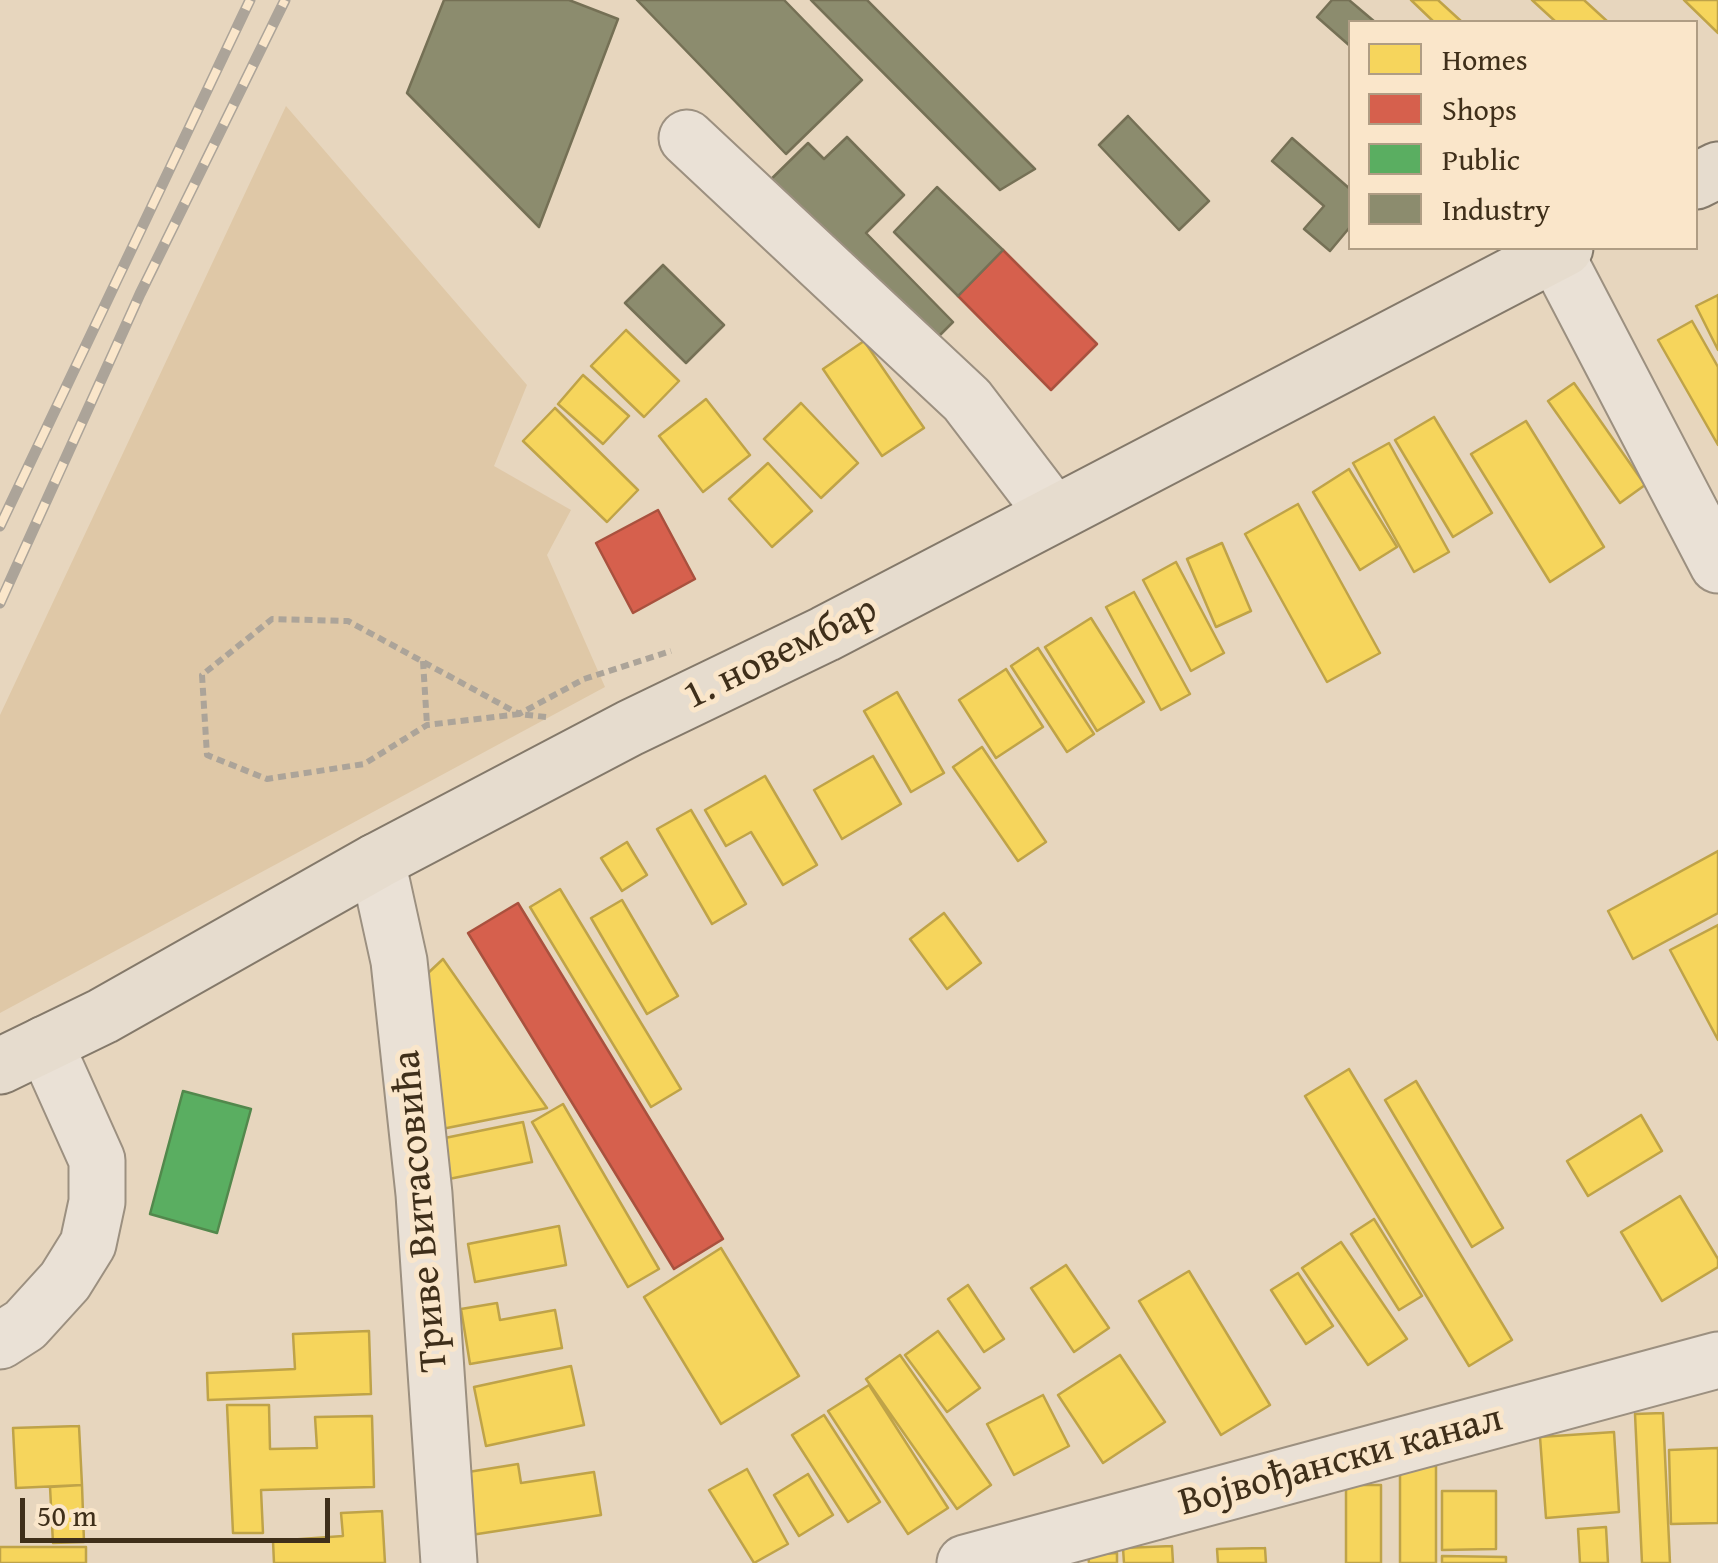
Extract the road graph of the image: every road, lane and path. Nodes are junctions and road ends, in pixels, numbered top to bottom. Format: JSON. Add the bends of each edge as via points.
{"nodes":[{"id":1,"x":687,"y":138,"type":"dead end"},
{"id":2,"x":1560,"y":250,"type":"edge"},
{"id":3,"x":1054,"y":514,"type":"junction"},
{"id":4,"x":1718,"y":565,"type":"edge"},
{"id":5,"x":686,"y":646,"type":"dead end"},
{"id":6,"x":423,"y":662,"type":"junction"},
{"id":7,"x":519,"y":714,"type":"junction"},
{"id":8,"x":427,"y":725,"type":"junction"},
{"id":9,"x":376,"y":861,"type":"junction"},
{"id":10,"x":22,"y":1055,"type":"edge"},
{"id":11,"x":0,"y":1341,"type":"edge"},
{"id":12,"x":1718,"y":1360,"type":"edge"},
{"id":13,"x":449,"y":1563,"type":"edge"},
{"id":14,"x":965,"y":1563,"type":"edge"}],
"edges":[{"from":1,"to":3,"type":"street","via":[[967,400]]},
{"from":2,"to":3,"type":"main road","name":"1. новембар"},
{"from":2,"to":4,"type":"street"},
{"from":3,"to":9,"type":"main road","name":"1. новембар"},
{"from":5,"to":7,"type":"path","via":[[584,680]]},
{"from":6,"to":7,"type":"path"},
{"from":6,"to":8,"type":"path"},
{"from":6,"to":8,"type":"path","via":[[348,620],[272,618],[202,676],[208,755],[267,779],[364,764]]},
{"from":7,"to":8,"type":"path"},
{"from":9,"to":10,"type":"main road","name":"1. новембар"},
{"from":9,"to":13,"type":"street","name":"Триве Витасовића","via":[[398,962],[422,1175]]},
{"from":10,"to":11,"type":"street","via":[[97,1160],[97,1202],[88,1244],[66,1281]]},
{"from":12,"to":14,"type":"street","name":"Војвођански канал"}]}
